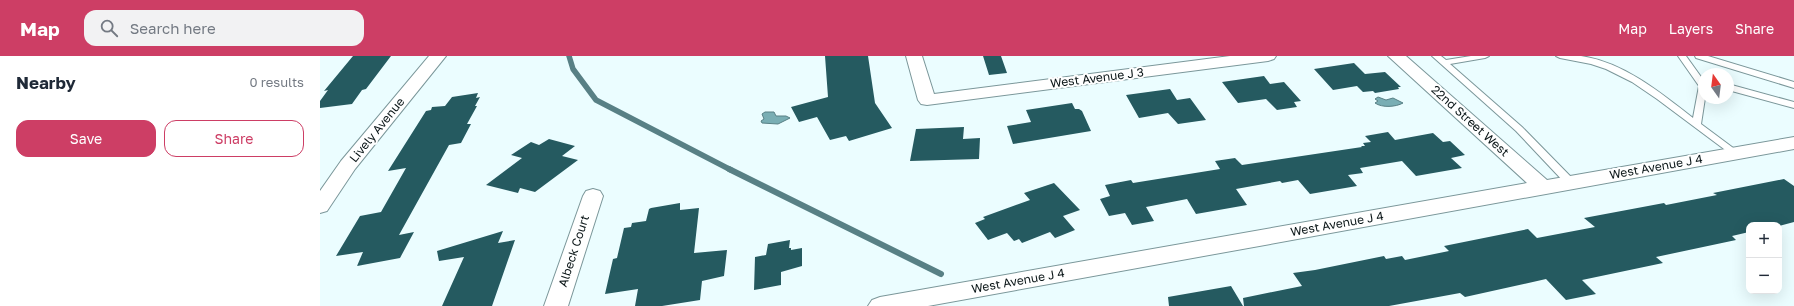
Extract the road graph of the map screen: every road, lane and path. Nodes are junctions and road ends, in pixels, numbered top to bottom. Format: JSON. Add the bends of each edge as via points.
{"nodes":[{"id":1,"x":438,"y":56,"type":"edge"},
{"id":2,"x":914,"y":56,"type":"edge"},
{"id":3,"x":1148,"y":56,"type":"edge"},
{"id":4,"x":1268,"y":56,"type":"edge"},
{"id":5,"x":1396,"y":56,"type":"edge"},
{"id":6,"x":1436,"y":56,"type":"edge"},
{"id":7,"x":1485,"y":56,"type":"edge"},
{"id":8,"x":1560,"y":56,"type":"edge"},
{"id":9,"x":1682,"y":56,"type":"edge"},
{"id":10,"x":1699,"y":56,"type":"edge"},
{"id":11,"x":1444,"y":63,"type":"junction"},
{"id":12,"x":1158,"y":70,"type":"junction"},
{"id":13,"x":1698,"y":75,"type":"edge"},
{"id":14,"x":1794,"y":85,"type":"edge"},
{"id":15,"x":1734,"y":89,"type":"edge"},
{"id":16,"x":1700,"y":104,"type":"edge"},
{"id":17,"x":1794,"y":105,"type":"edge"},
{"id":18,"x":1696,"y":125,"type":"junction"},
{"id":19,"x":1794,"y":143,"type":"edge"},
{"id":20,"x":1735,"y":153,"type":"junction"},
{"id":21,"x":1570,"y":182,"type":"junction"},
{"id":22,"x":1543,"y":187,"type":"junction"},
{"id":23,"x":593,"y":196,"type":"dead end"},
{"id":24,"x":320,"y":206,"type":"edge"},
{"id":25,"x":556,"y":306,"type":"edge"},
{"id":26,"x":880,"y":306,"type":"edge"}],
"edges":[{"from":1,"to":24,"type":"street","name":"Lively Avenue","via":[[348,165]]},
{"from":2,"to":12,"type":"street","name":"West Avenue J 3","via":[[926,100]]},
{"from":3,"to":12,"type":"street"},
{"from":4,"to":12,"type":"street","name":"West Avenue J 3"},
{"from":5,"to":22,"type":"street","name":"22nd Street West"},
{"from":6,"to":11,"type":"lane"},
{"from":7,"to":11,"type":"lane"},
{"from":8,"to":18,"type":"lane","via":[[1593,61],[1628,75],[1659,94]]},
{"from":9,"to":13,"type":"lane"},
{"from":10,"to":14,"type":"lane"},
{"from":11,"to":21,"type":"lane","via":[[1519,129]]},
{"from":15,"to":17,"type":"lane"},
{"from":16,"to":18,"type":"lane"},
{"from":18,"to":20,"type":"lane"},
{"from":19,"to":20,"type":"street","name":"West Avenue J 4"},
{"from":20,"to":21,"type":"street","name":"West Avenue J 4"},
{"from":21,"to":22,"type":"street","name":"West Avenue J 4"},
{"from":22,"to":26,"type":"street","name":"West Avenue J 4"},
{"from":23,"to":25,"type":"street","name":"Albeck Court"}]}
